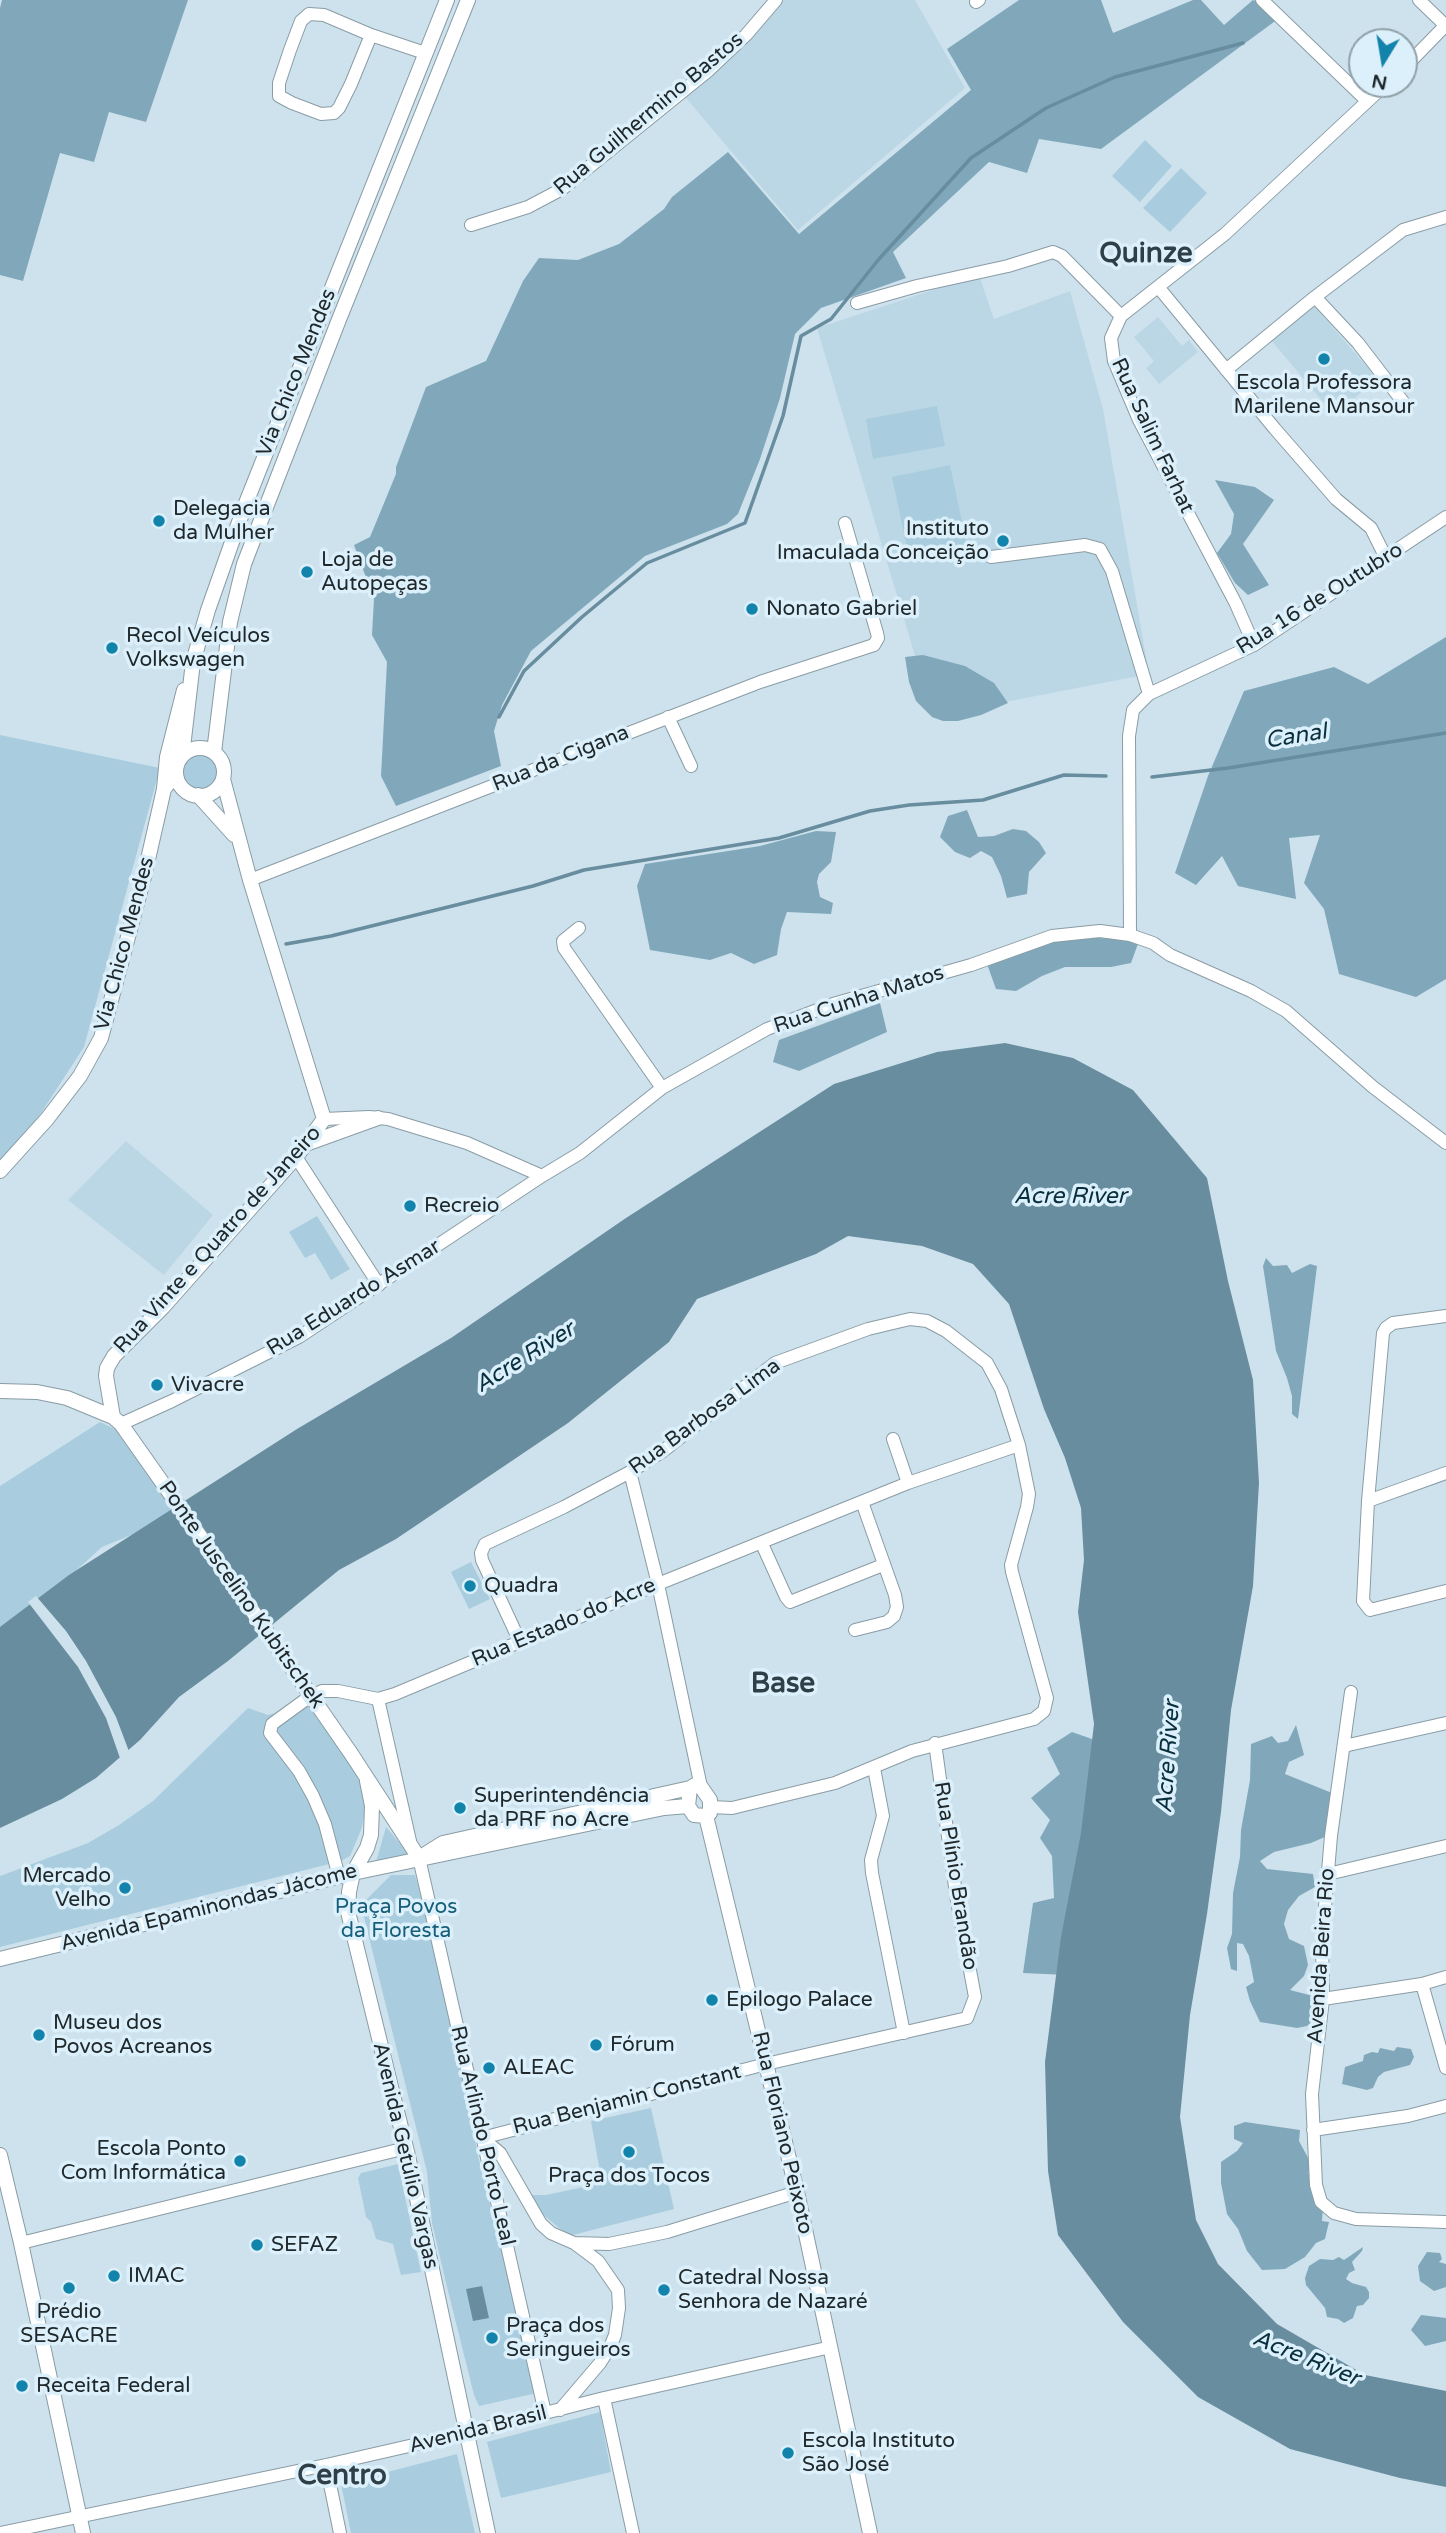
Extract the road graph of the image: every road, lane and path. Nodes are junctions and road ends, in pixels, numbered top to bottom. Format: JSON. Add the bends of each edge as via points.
{"nodes":[{"id":1,"x":447,"y":0,"type":"edge"},
{"id":2,"x":468,"y":0,"type":"edge"},
{"id":3,"x":776,"y":0,"type":"edge"},
{"id":4,"x":1262,"y":0,"type":"edge"},
{"id":5,"x":1419,"y":0,"type":"edge"},
{"id":6,"x":1446,"y":26,"type":"edge"},
{"id":7,"x":371,"y":34,"type":"junction"},
{"id":8,"x":425,"y":53,"type":"junction"},
{"id":9,"x":1418,"y":54,"type":"edge"},
{"id":10,"x":1370,"y":98,"type":"edge"},
{"id":11,"x":1367,"y":101,"type":"junction"},
{"id":12,"x":1446,"y":217,"type":"edge"},
{"id":13,"x":471,"y":225,"type":"dead end"},
{"id":14,"x":1159,"y":288,"type":"junction"},
{"id":15,"x":1315,"y":297,"type":"junction"},
{"id":16,"x":858,"y":303,"type":"dead end"},
{"id":17,"x":1121,"y":316,"type":"junction"},
{"id":18,"x":1226,"y":370,"type":"junction"},
{"id":19,"x":1407,"y":407,"type":"dead end"},
{"id":20,"x":1446,"y":517,"type":"edge"},
{"id":21,"x":845,"y":523,"type":"dead end"},
{"id":22,"x":991,"y":557,"type":"dead end"},
{"id":23,"x":1386,"y":558,"type":"junction"},
{"id":24,"x":1254,"y":645,"type":"junction"},
{"id":25,"x":193,"y":662,"type":"junction"},
{"id":26,"x":1149,"y":694,"type":"junction"},
{"id":27,"x":668,"y":717,"type":"junction"},
{"id":28,"x":214,"y":752,"type":"junction"},
{"id":29,"x":182,"y":756,"type":"junction"},
{"id":30,"x":691,"y":766,"type":"dead end"},
{"id":31,"x":176,"y":773,"type":"junction"},
{"id":32,"x":223,"y":779,"type":"junction"},
{"id":33,"x":164,"y":789,"type":"junction"},
{"id":34,"x":194,"y":794,"type":"junction"},
{"id":35,"x":159,"y":810,"type":"junction"},
{"id":36,"x":239,"y":842,"type":"junction"},
{"id":37,"x":250,"y":880,"type":"junction"},
{"id":38,"x":579,"y":928,"type":"dead end"},
{"id":39,"x":1130,"y":935,"type":"junction"},
{"id":40,"x":662,"y":1088,"type":"junction"},
{"id":41,"x":378,"y":1118,"type":"junction"},
{"id":42,"x":324,"y":1119,"type":"junction"},
{"id":43,"x":1446,"y":1143,"type":"edge"},
{"id":44,"x":300,"y":1151,"type":"junction"},
{"id":45,"x":0,"y":1171,"type":"edge"},
{"id":46,"x":541,"y":1176,"type":"junction"},
{"id":47,"x":379,"y":1285,"type":"junction"},
{"id":48,"x":1446,"y":1316,"type":"edge"},
{"id":49,"x":0,"y":1391,"type":"edge"},
{"id":50,"x":122,"y":1425,"type":"junction"},
{"id":51,"x":893,"y":1439,"type":"dead end"},
{"id":52,"x":1019,"y":1445,"type":"junction"},
{"id":53,"x":630,"y":1472,"type":"junction"},
{"id":54,"x":1446,"y":1473,"type":"edge"},
{"id":55,"x":908,"y":1483,"type":"junction"},
{"id":56,"x":1368,"y":1501,"type":"junction"},
{"id":57,"x":862,"y":1502,"type":"junction"},
{"id":58,"x":762,"y":1544,"type":"junction"},
{"id":59,"x":883,"y":1565,"type":"junction"},
{"id":60,"x":658,"y":1584,"type":"junction"},
{"id":61,"x":1446,"y":1591,"type":"edge"},
{"id":62,"x":855,"y":1630,"type":"dead end"},
{"id":63,"x":520,"y":1642,"type":"junction"},
{"id":64,"x":1350,"y":1692,"type":"dead end"},
{"id":65,"x":378,"y":1699,"type":"junction"},
{"id":66,"x":1446,"y":1723,"type":"edge"},
{"id":67,"x":935,"y":1743,"type":"junction"},
{"id":68,"x":1344,"y":1746,"type":"junction"},
{"id":69,"x":352,"y":1755,"type":"joint"},
{"id":70,"x":874,"y":1768,"type":"junction"},
{"id":71,"x":368,"y":1781,"type":"junction"},
{"id":72,"x":695,"y":1787,"type":"junction"},
{"id":73,"x":688,"y":1806,"type":"junction"},
{"id":74,"x":708,"y":1812,"type":"junction"},
{"id":75,"x":410,"y":1842,"type":"junction"},
{"id":76,"x":1446,"y":1846,"type":"edge"},
{"id":77,"x":419,"y":1858,"type":"junction"},
{"id":78,"x":1328,"y":1874,"type":"junction"},
{"id":79,"x":346,"y":1875,"type":"junction"},
{"id":80,"x":0,"y":1959,"type":"edge"},
{"id":81,"x":1446,"y":1977,"type":"edge"},
{"id":82,"x":1422,"y":1984,"type":"junction"},
{"id":83,"x":1323,"y":1999,"type":"junction"},
{"id":84,"x":972,"y":2009,"type":"joint"},
{"id":85,"x":904,"y":2033,"type":"junction"},
{"id":86,"x":766,"y":2064,"type":"junction"},
{"id":87,"x":1446,"y":2068,"type":"edge"},
{"id":88,"x":1446,"y":2106,"type":"edge"},
{"id":89,"x":1313,"y":2130,"type":"junction"},
{"id":90,"x":482,"y":2138,"type":"junction"},
{"id":91,"x":406,"y":2148,"type":"junction"},
{"id":92,"x":0,"y":2155,"type":"edge"},
{"id":93,"x":797,"y":2192,"type":"junction"},
{"id":94,"x":1446,"y":2222,"type":"edge"},
{"id":95,"x":21,"y":2243,"type":"junction"},
{"id":96,"x":574,"y":2243,"type":"junction"},
{"id":97,"x":831,"y":2347,"type":"junction"},
{"id":98,"x":604,"y":2398,"type":"junction"},
{"id":99,"x":560,"y":2410,"type":"junction"},
{"id":100,"x":545,"y":2413,"type":"junction"},
{"id":101,"x":466,"y":2433,"type":"junction"},
{"id":102,"x":326,"y":2465,"type":"junction"},
{"id":103,"x":79,"y":2515,"type":"junction"},
{"id":104,"x":1,"y":2533,"type":"edge"},
{"id":105,"x":83,"y":2533,"type":"edge"},
{"id":106,"x":340,"y":2533,"type":"edge"},
{"id":107,"x":488,"y":2533,"type":"edge"},
{"id":108,"x":633,"y":2533,"type":"edge"},
{"id":109,"x":870,"y":2533,"type":"edge"}],
"edges":[{"from":1,"to":8,"type":"main road","name":"Via Chico Mendes"},
{"from":2,"to":28,"type":"main road","name":"Via Chico Mendes","via":[[244,564],[230,622]]},
{"from":3,"to":13,"type":"street","name":"Rua Guilhermino Bastos","via":[[709,70],[562,189],[528,207]]},
{"from":4,"to":11,"type":"street"},
{"from":5,"to":6,"type":"street"},
{"from":6,"to":9,"type":"street"},
{"from":7,"to":7,"type":"street","via":[[324,15],[309,14],[301,21],[290,50],[279,96],[321,114],[334,113]]},
{"from":7,"to":8,"type":"street"},
{"from":8,"to":25,"type":"main road","name":"Via Chico Mendes","via":[[244,508]]},
{"from":10,"to":11,"type":"street"},
{"from":11,"to":14,"type":"street","via":[[1225,234]]},
{"from":12,"to":15,"type":"street","via":[[1403,230]]},
{"from":14,"to":17,"type":"street"},
{"from":14,"to":18,"type":"street"},
{"from":15,"to":18,"type":"street"},
{"from":15,"to":19,"type":"street"},
{"from":16,"to":17,"type":"street","via":[[1053,252]]},
{"from":17,"to":24,"type":"street","name":"Rua Salim Farhat","via":[[1111,342],[1114,361],[1139,420]]},
{"from":18,"to":23,"type":"street","via":[[1336,499],[1371,528]]},
{"from":20,"to":23,"type":"street","name":"Rua 16 de Outubro"},
{"from":21,"to":27,"type":"street","name":"Rua da Cigana","via":[[877,633],[874,645]]},
{"from":22,"to":26,"type":"street","via":[[1085,545],[1100,549],[1112,571]]},
{"from":23,"to":24,"type":"street","name":"Rua 16 de Outubro"},
{"from":24,"to":26,"type":"street","name":"Rua 16 de Outubro"},
{"from":25,"to":29,"type":"main road","name":"Via Chico Mendes"},
{"from":25,"to":33,"type":"main road","via":[[167,757]]},
{"from":26,"to":39,"type":"street","via":[[1133,710],[1129,726]]},
{"from":27,"to":30,"type":"street"},
{"from":27,"to":37,"type":"street","name":"Rua da Cigana"},
{"from":28,"to":29,"type":"main road","via":[[196,748]]},
{"from":28,"to":32,"type":"main road","via":[[223,764]]},
{"from":29,"to":31,"type":"main road"},
{"from":31,"to":33,"type":"main road","name":"Via Chico Mendes"},
{"from":31,"to":34,"type":"main road","via":[[180,785]]},
{"from":32,"to":34,"type":"main road","via":[[215,791]]},
{"from":32,"to":36,"type":"main road"},
{"from":33,"to":35,"type":"main road","name":"Via Chico Mendes"},
{"from":34,"to":35,"type":"main road","via":[[170,797]]},
{"from":34,"to":36,"type":"main road"},
{"from":35,"to":45,"type":"main road","name":"Via Chico Mendes","via":[[101,1038],[80,1076]]},
{"from":36,"to":37,"type":"main road"},
{"from":37,"to":42,"type":"main road"},
{"from":38,"to":40,"type":"street","via":[[563,941],[564,948]]},
{"from":39,"to":40,"type":"street","name":"Rua Cunha Matos","via":[[1100,931],[1052,936],[971,965],[834,1004],[767,1030]]},
{"from":39,"to":43,"type":"street","name":"Rua Cunha Matos","via":[[1286,1011]]},
{"from":40,"to":46,"type":"street","name":"Rua Cunha Matos","via":[[580,1153]]},
{"from":41,"to":42,"type":"street"},
{"from":41,"to":44,"type":"main road"},
{"from":41,"to":46,"type":"street","via":[[467,1143]]},
{"from":42,"to":44,"type":"main road","name":"Rua Vinte e Quatro de Janeiro"},
{"from":44,"to":47,"type":"street"},
{"from":44,"to":50,"type":"main road","name":"Rua Vinte e Quatro de Janeiro","via":[[114,1356],[106,1376]]},
{"from":46,"to":47,"type":"street","name":"Rua Eduardo Asmar"},
{"from":47,"to":50,"type":"street","name":"Rua Eduardo Asmar","via":[[299,1337]]},
{"from":48,"to":56,"type":"street","via":[[1393,1324],[1383,1333]]},
{"from":49,"to":50,"type":"main road","via":[[67,1398]]},
{"from":50,"to":69,"type":"main road","name":"Ponte Juscelino Kubitschek","bridge":true},
{"from":51,"to":55,"type":"street"},
{"from":52,"to":53,"type":"street","name":"Rua Barbosa Lima","via":[[1001,1389],[987,1363],[946,1331],[910,1319],[868,1329],[775,1363]]},
{"from":52,"to":55,"type":"street","name":"Rua Estado do Acre"},
{"from":52,"to":67,"type":"street","name":"Rua Barbosa Lima","via":[[1029,1494],[1011,1565],[1048,1698],[1044,1711],[1034,1719]]},
{"from":53,"to":60,"type":"street","name":"Rua Floriano Peixoto"},
{"from":53,"to":63,"type":"street","name":"Rua Barbosa Lima","via":[[485,1544],[481,1553]]},
{"from":54,"to":56,"type":"street"},
{"from":55,"to":57,"type":"street","name":"Rua Estado do Acre"},
{"from":56,"to":61,"type":"street","via":[[1363,1601],[1370,1610]]},
{"from":57,"to":58,"type":"street","name":"Rua Estado do Acre"},
{"from":57,"to":59,"type":"street"},
{"from":58,"to":59,"type":"street","via":[[788,1600],[794,1602]]},
{"from":58,"to":60,"type":"street","name":"Rua Estado do Acre"},
{"from":59,"to":62,"type":"street","via":[[895,1595],[894,1616]]},
{"from":60,"to":63,"type":"street","name":"Rua Estado do Acre"},
{"from":60,"to":72,"type":"street","name":"Rua Floriano Peixoto"},
{"from":63,"to":65,"type":"street","name":"Rua Estado do Acre"},
{"from":64,"to":68,"type":"street","name":"Avenida Beira Rio"},
{"from":65,"to":75,"type":"street"},
{"from":65,"to":79,"type":"street","name":"Rua Estado do Acre","via":[[322,1691],[270,1728],[313,1796]]},
{"from":66,"to":68,"type":"street"},
{"from":67,"to":70,"type":"street"},
{"from":67,"to":84,"type":"street","name":"Rua Plínio Brandão","via":[[975,1997]]},
{"from":68,"to":78,"type":"street","name":"Avenida Beira Rio"},
{"from":69,"to":71,"type":"main road","name":"Avenida Getúlio Vargas"},
{"from":70,"to":74,"type":"street","via":[[835,1783]]},
{"from":70,"to":85,"type":"street","via":[[883,1816],[872,1873]]},
{"from":71,"to":75,"type":"main road","name":"Avenida Getúlio Vargas"},
{"from":71,"to":79,"type":"main road","name":"Avenida Getúlio Vargas","via":[[371,1835]]},
{"from":72,"to":73,"type":"main road","name":"Rua Floriano Peixoto"},
{"from":72,"to":74,"type":"main road","name":"Rua Floriano Peixoto","via":[[710,1800]]},
{"from":72,"to":77,"type":"main road","name":"Avenida Epaminondas Jácome","via":[[443,1843]]},
{"from":73,"to":74,"type":"main road","via":[[694,1815]]},
{"from":73,"to":77,"type":"main road","name":"Avenida Epaminondas Jácome"},
{"from":74,"to":86,"type":"main road","name":"Rua Floriano Peixoto"},
{"from":75,"to":77,"type":"main road","name":"Avenida Getúlio Vargas"},
{"from":76,"to":78,"type":"street"},
{"from":77,"to":79,"type":"main road","name":"Avenida Epaminondas Jácome"},
{"from":77,"to":90,"type":"street","name":"Rua Arlindo Porto Leal"},
{"from":78,"to":83,"type":"street","name":"Avenida Beira Rio"},
{"from":79,"to":80,"type":"main road","name":"Avenida Epaminondas Jácome"},
{"from":79,"to":91,"type":"main road","name":"Avenida Getúlio Vargas","via":[[348,1912]]},
{"from":81,"to":82,"type":"street"},
{"from":82,"to":83,"type":"street"},
{"from":82,"to":87,"type":"street"},
{"from":83,"to":89,"type":"street","name":"Avenida Beira Rio","via":[[1312,2094]]},
{"from":84,"to":85,"type":"street","name":"Rua Benjamin Constant","via":[[967,2018]]},
{"from":85,"to":86,"type":"street","name":"Rua Benjamin Constant"},
{"from":86,"to":90,"type":"street","name":"Rua Benjamin Constant"},
{"from":86,"to":93,"type":"main road","name":"Rua Floriano Peixoto"},
{"from":88,"to":89,"type":"street"},
{"from":89,"to":94,"type":"street","name":"Avenida Beira Rio","via":[[1319,2196],[1334,2213],[1356,2219]]},
{"from":90,"to":96,"type":"street","via":[[500,2153],[541,2224]]},
{"from":90,"to":100,"type":"street","name":"Rua Arlindo Porto Leal"},
{"from":91,"to":95,"type":"street"},
{"from":91,"to":101,"type":"main road","name":"Avenida Getúlio Vargas"},
{"from":92,"to":95,"type":"main road"},
{"from":93,"to":96,"type":"street","via":[[667,2232],[609,2244]]},
{"from":93,"to":97,"type":"main road","name":"Rua Floriano Peixoto"},
{"from":95,"to":103,"type":"main road"},
{"from":96,"to":99,"type":"street","via":[[609,2274],[618,2290],[619,2308],[610,2347]]},
{"from":97,"to":98,"type":"street","name":"Avenida Brasil"},
{"from":97,"to":109,"type":"main road","name":"Rua Floriano Peixoto"},
{"from":98,"to":99,"type":"street","name":"Avenida Brasil"},
{"from":98,"to":108,"type":"street"},
{"from":99,"to":100,"type":"street","name":"Avenida Brasil"},
{"from":100,"to":101,"type":"street","name":"Avenida Brasil"},
{"from":101,"to":102,"type":"street","name":"Avenida Brasil"},
{"from":101,"to":107,"type":"main road","name":"Avenida Getúlio Vargas"},
{"from":102,"to":103,"type":"street","name":"Avenida Brasil"},
{"from":102,"to":106,"type":"street"},
{"from":103,"to":104,"type":"street","name":"Avenida Brasil"},
{"from":103,"to":105,"type":"main road"}]}
